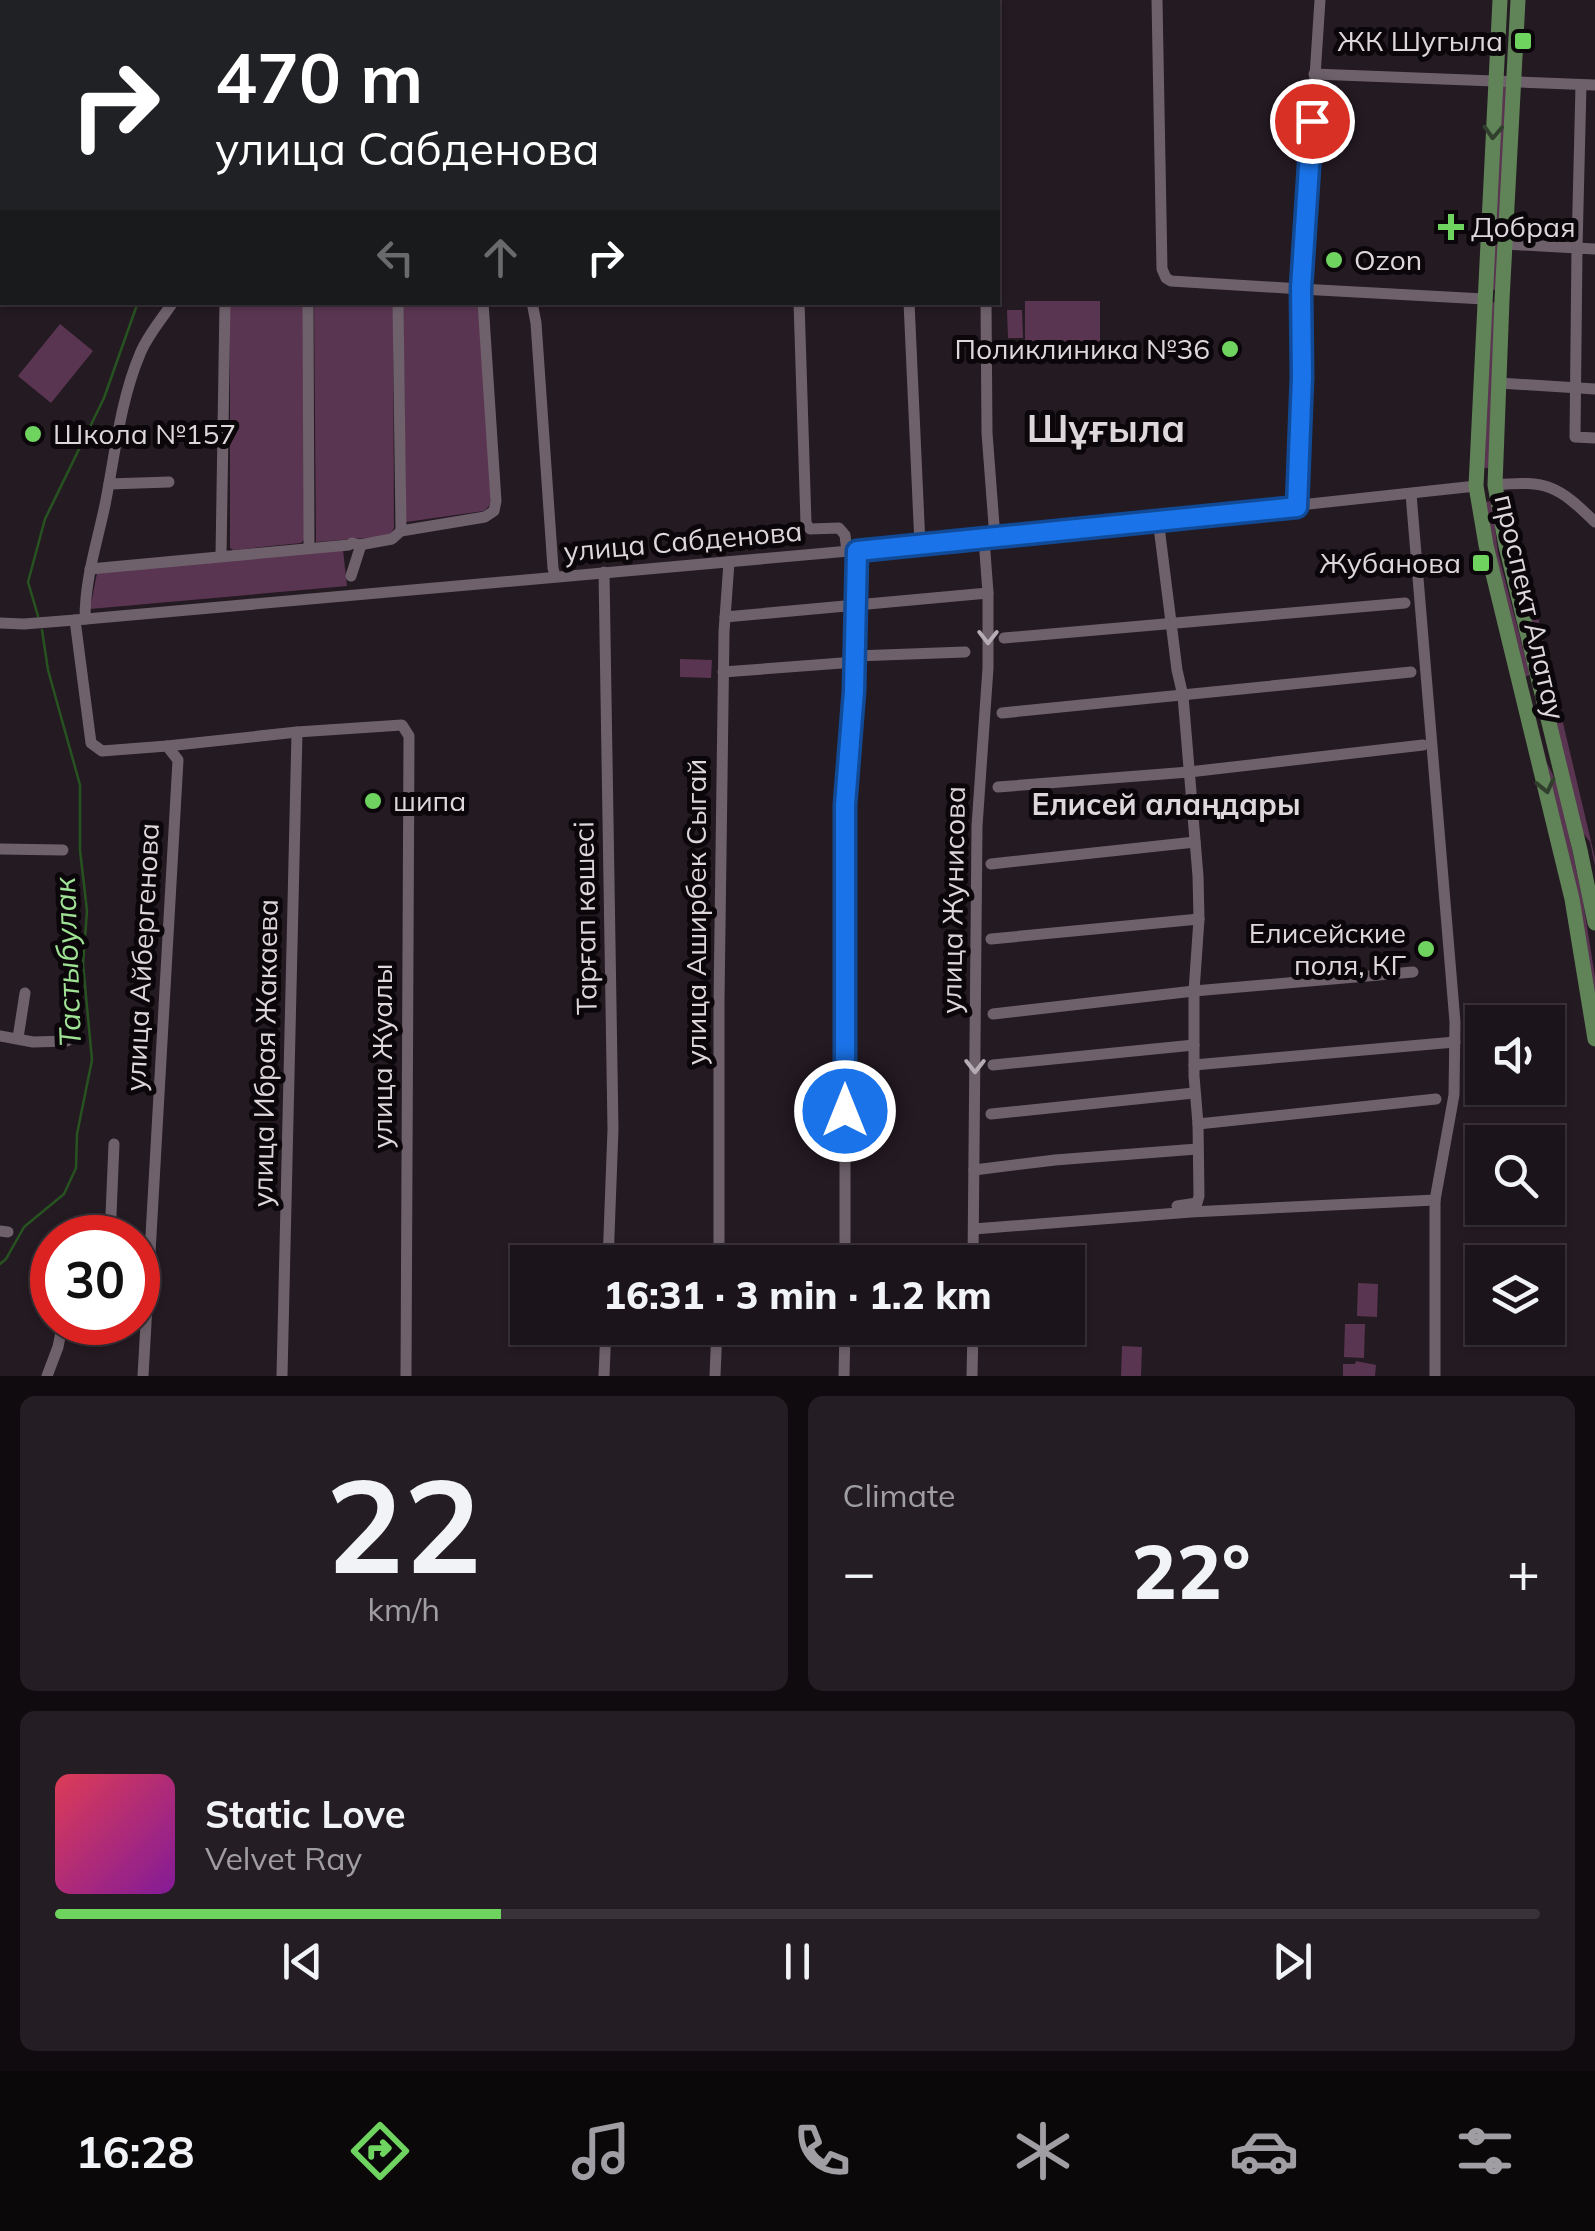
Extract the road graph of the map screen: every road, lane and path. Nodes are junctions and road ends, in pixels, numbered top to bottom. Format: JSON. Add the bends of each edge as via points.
{"nodes":[{"id":1,"x":1157,"y":0,"type":"edge"},
{"id":2,"x":1320,"y":0,"type":"edge"},
{"id":3,"x":1500,"y":0,"type":"edge"},
{"id":4,"x":1518,"y":0,"type":"edge"},
{"id":5,"x":1314,"y":74,"type":"junction"},
{"id":6,"x":1496,"y":81,"type":"junction"},
{"id":7,"x":1514,"y":82,"type":"junction"},
{"id":8,"x":1581,"y":85,"type":"junction"},
{"id":9,"x":1595,"y":85,"type":"edge"},
{"id":10,"x":1505,"y":244,"type":"junction"},
{"id":11,"x":1577,"y":248,"type":"junction"},
{"id":12,"x":1595,"y":250,"type":"edge"},
{"id":13,"x":1301,"y":288,"type":"junction"},
{"id":14,"x":1484,"y":299,"type":"junction"},
{"id":15,"x":1502,"y":300,"type":"junction"},
{"id":16,"x":171,"y":305,"type":"edge"},
{"id":17,"x":225,"y":305,"type":"edge"},
{"id":18,"x":308,"y":305,"type":"edge"},
{"id":19,"x":398,"y":305,"type":"edge"},
{"id":20,"x":484,"y":305,"type":"edge"},
{"id":21,"x":533,"y":305,"type":"edge"},
{"id":22,"x":800,"y":305,"type":"edge"},
{"id":23,"x":909,"y":305,"type":"edge"},
{"id":24,"x":986,"y":305,"type":"edge"},
{"id":25,"x":1499,"y":383,"type":"junction"},
{"id":26,"x":1574,"y":388,"type":"junction"},
{"id":27,"x":1595,"y":389,"type":"edge"},
{"id":28,"x":1595,"y":438,"type":"edge"},
{"id":29,"x":169,"y":482,"type":"dead end"},
{"id":30,"x":109,"y":484,"type":"junction"},
{"id":31,"x":1495,"y":485,"type":"junction"},
{"id":32,"x":1476,"y":486,"type":"junction"},
{"id":33,"x":1412,"y":494,"type":"junction"},
{"id":34,"x":1297,"y":507,"type":"junction"},
{"id":35,"x":1158,"y":519,"type":"junction"},
{"id":36,"x":1595,"y":522,"type":"edge"},
{"id":37,"x":400,"y":531,"type":"junction"},
{"id":38,"x":990,"y":539,"type":"junction"},
{"id":39,"x":354,"y":545,"type":"junction"},
{"id":40,"x":920,"y":545,"type":"junction"},
{"id":41,"x":309,"y":548,"type":"junction"},
{"id":42,"x":852,"y":551,"type":"junction"},
{"id":43,"x":221,"y":556,"type":"junction"},
{"id":44,"x":729,"y":562,"type":"junction"},
{"id":45,"x":90,"y":569,"type":"junction"},
{"id":46,"x":604,"y":572,"type":"junction"},
{"id":47,"x":555,"y":576,"type":"junction"},
{"id":48,"x":988,"y":593,"type":"junction"},
{"id":49,"x":352,"y":596,"type":"junction"},
{"id":50,"x":1406,"y":603,"type":"dead end"},
{"id":51,"x":856,"y":604,"type":"junction"},
{"id":52,"x":725,"y":617,"type":"junction"},
{"id":53,"x":80,"y":619,"type":"junction"},
{"id":54,"x":1172,"y":622,"type":"junction"},
{"id":55,"x":0,"y":623,"type":"edge"},
{"id":56,"x":1004,"y":638,"type":"dead end"},
{"id":57,"x":965,"y":652,"type":"dead end"},
{"id":58,"x":855,"y":659,"type":"junction"},
{"id":59,"x":723,"y":672,"type":"junction"},
{"id":60,"x":1411,"y":672,"type":"dead end"},
{"id":61,"x":1538,"y":678,"type":"junction"},
{"id":62,"x":1521,"y":682,"type":"junction"},
{"id":63,"x":1183,"y":696,"type":"junction"},
{"id":64,"x":1002,"y":713,"type":"dead end"},
{"id":65,"x":297,"y":732,"type":"junction"},
{"id":66,"x":1423,"y":745,"type":"dead end"},
{"id":67,"x":167,"y":746,"type":"junction"},
{"id":68,"x":1188,"y":772,"type":"junction"},
{"id":69,"x":998,"y":787,"type":"dead end"},
{"id":70,"x":1195,"y":842,"type":"junction"},
{"id":71,"x":0,"y":849,"type":"edge"},
{"id":72,"x":63,"y":850,"type":"dead end"},
{"id":73,"x":991,"y":864,"type":"dead end"},
{"id":74,"x":1199,"y":918,"type":"junction"},
{"id":75,"x":1595,"y":924,"type":"edge"},
{"id":76,"x":991,"y":938,"type":"dead end"},
{"id":77,"x":1414,"y":972,"type":"dead end"},
{"id":78,"x":1194,"y":991,"type":"junction"},
{"id":79,"x":25,"y":993,"type":"dead end"},
{"id":80,"x":993,"y":1014,"type":"dead end"},
{"id":81,"x":0,"y":1036,"type":"edge"},
{"id":82,"x":18,"y":1038,"type":"junction"},
{"id":83,"x":1595,"y":1039,"type":"edge"},
{"id":84,"x":67,"y":1041,"type":"dead end"},
{"id":85,"x":1455,"y":1042,"type":"junction"},
{"id":86,"x":1194,"y":1045,"type":"junction"},
{"id":87,"x":993,"y":1065,"type":"dead end"},
{"id":88,"x":1194,"y":1065,"type":"junction"},
{"id":89,"x":1194,"y":1093,"type":"junction"},
{"id":90,"x":1436,"y":1099,"type":"dead end"},
{"id":91,"x":991,"y":1114,"type":"dead end"},
{"id":92,"x":1198,"y":1124,"type":"junction"},
{"id":93,"x":114,"y":1144,"type":"dead end"},
{"id":94,"x":1197,"y":1149,"type":"junction"},
{"id":95,"x":974,"y":1170,"type":"junction"},
{"id":96,"x":1435,"y":1200,"type":"junction"},
{"id":97,"x":111,"y":1215,"type":"edge"},
{"id":98,"x":146,"y":1215,"type":"edge"},
{"id":99,"x":973,"y":1226,"type":"junction"},
{"id":100,"x":609,"y":1245,"type":"edge"},
{"id":101,"x":720,"y":1245,"type":"edge"},
{"id":102,"x":845,"y":1245,"type":"edge"},
{"id":103,"x":973,"y":1245,"type":"edge"},
{"id":104,"x":58,"y":1345,"type":"edge"},
{"id":105,"x":143,"y":1345,"type":"edge"},
{"id":106,"x":605,"y":1345,"type":"edge"},
{"id":107,"x":716,"y":1345,"type":"edge"},
{"id":108,"x":845,"y":1345,"type":"edge"},
{"id":109,"x":973,"y":1345,"type":"edge"},
{"id":110,"x":47,"y":1376,"type":"edge"},
{"id":111,"x":143,"y":1376,"type":"edge"},
{"id":112,"x":282,"y":1376,"type":"edge"},
{"id":113,"x":406,"y":1376,"type":"edge"},
{"id":114,"x":604,"y":1376,"type":"edge"},
{"id":115,"x":715,"y":1376,"type":"edge"},
{"id":116,"x":844,"y":1376,"type":"edge"},
{"id":117,"x":972,"y":1376,"type":"edge"},
{"id":118,"x":1435,"y":1376,"type":"edge"}],
"edges":[{"from":1,"to":13,"type":"street","via":[[1166,278]]},
{"from":2,"to":5,"type":"street"},
{"from":3,"to":6,"type":"main road","name":"проспект Алатау"},
{"from":4,"to":7,"type":"main road","name":"проспект Алатау"},
{"from":5,"to":6,"type":"street"},
{"from":5,"to":13,"type":"street"},
{"from":6,"to":7,"type":"street"},
{"from":6,"to":14,"type":"main road","name":"проспект Алатау","one_way":true},
{"from":7,"to":8,"type":"street"},
{"from":7,"to":10,"type":"main road","name":"проспект Алатау"},
{"from":8,"to":9,"type":"street"},
{"from":8,"to":11,"type":"street"},
{"from":10,"to":11,"type":"street"},
{"from":10,"to":15,"type":"main road","name":"проспект Алатау"},
{"from":11,"to":12,"type":"street"},
{"from":11,"to":26,"type":"street"},
{"from":13,"to":14,"type":"street"},
{"from":13,"to":34,"type":"street"},
{"from":14,"to":15,"type":"main road"},
{"from":14,"to":32,"type":"main road","name":"проспект Алатау"},
{"from":15,"to":25,"type":"main road","name":"проспект Алатау"},
{"from":16,"to":30,"type":"street","via":[[140,353]]},
{"from":17,"to":43,"type":"street"},
{"from":18,"to":41,"type":"street"},
{"from":19,"to":37,"type":"street"},
{"from":20,"to":37,"type":"street","via":[[494,512]]},
{"from":21,"to":47,"type":"street"},
{"from":22,"to":42,"type":"street","via":[[806,523],[839,528]]},
{"from":23,"to":40,"type":"street"},
{"from":24,"to":38,"type":"street","name":"улица Жунисова"},
{"from":25,"to":26,"type":"street"},
{"from":25,"to":31,"type":"main road","name":"проспект Алатау"},
{"from":26,"to":27,"type":"street"},
{"from":26,"to":28,"type":"street","via":[[1575,437]]},
{"from":29,"to":30,"type":"street"},
{"from":30,"to":45,"type":"street"},
{"from":31,"to":32,"type":"main road","name":"улица Сабденова"},
{"from":31,"to":36,"type":"street","name":"улица Сабденова","via":[[1551,486]]},
{"from":31,"to":61,"type":"main road","name":"проспект Алатау"},
{"from":32,"to":33,"type":"street","name":"улица Сабденова"},
{"from":32,"to":62,"type":"main road","name":"проспект Алатау"},
{"from":33,"to":34,"type":"street","name":"улица Сабденова"},
{"from":33,"to":85,"type":"street"},
{"from":34,"to":35,"type":"street","name":"улица Сабденова"},
{"from":35,"to":38,"type":"street","name":"улица Сабденова"},
{"from":35,"to":54,"type":"street"},
{"from":37,"to":39,"type":"street"},
{"from":38,"to":40,"type":"street","name":"улица Сабденова"},
{"from":38,"to":48,"type":"street","name":"улица Жунисова"},
{"from":39,"to":41,"type":"street"},
{"from":39,"to":49,"type":"street","via":[[348,560]]},
{"from":40,"to":42,"type":"street","name":"улица Сабденова"},
{"from":41,"to":43,"type":"street"},
{"from":42,"to":44,"type":"street","name":"улица Сабденова"},
{"from":42,"to":51,"type":"street"},
{"from":43,"to":45,"type":"street"},
{"from":44,"to":46,"type":"street","name":"улица Сабденова"},
{"from":44,"to":52,"type":"street","name":"улица Аширбек Сыгай"},
{"from":45,"to":53,"type":"street"},
{"from":46,"to":47,"type":"street","name":"улица Сабденова"},
{"from":46,"to":100,"type":"street","name":"Тарғап көшесі","via":[[613,1130]]},
{"from":47,"to":49,"type":"street","name":"улица Сабденова"},
{"from":48,"to":51,"type":"street"},
{"from":48,"to":95,"type":"street","name":"улица Жунисова","one_way":true,"via":[[976,826]]},
{"from":49,"to":53,"type":"street","name":"улица Сабденова"},
{"from":50,"to":54,"type":"street"},
{"from":51,"to":52,"type":"street"},
{"from":51,"to":58,"type":"street"},
{"from":52,"to":59,"type":"street","name":"улица Аширбек Сыгай"},
{"from":53,"to":55,"type":"street","name":"улица Сабденова"},
{"from":53,"to":67,"type":"street","via":[[95,748]]},
{"from":54,"to":56,"type":"street"},
{"from":54,"to":63,"type":"street"},
{"from":57,"to":58,"type":"street"},
{"from":58,"to":59,"type":"street"},
{"from":58,"to":102,"type":"street","via":[[845,805]]},
{"from":59,"to":101,"type":"street","name":"улица Аширбек Сыгай"},
{"from":60,"to":63,"type":"street"},
{"from":61,"to":62,"type":"main road"},
{"from":61,"to":75,"type":"main road","name":"проспект Алатау"},
{"from":62,"to":83,"type":"main road","name":"проспект Алатау","one_way":true,"via":[[1572,899]]},
{"from":63,"to":64,"type":"street"},
{"from":63,"to":68,"type":"street"},
{"from":65,"to":67,"type":"street"},
{"from":65,"to":112,"type":"street","name":"улица Ибрая Жакаева"},
{"from":65,"to":113,"type":"street","name":"улица Жуалы","via":[[402,726],[410,736]]},
{"from":66,"to":68,"type":"street"},
{"from":67,"to":98,"type":"street","name":"улица Айбергенова","via":[[178,769]]},
{"from":68,"to":69,"type":"street"},
{"from":68,"to":70,"type":"street"},
{"from":70,"to":73,"type":"street"},
{"from":70,"to":74,"type":"street"},
{"from":71,"to":72,"type":"street"},
{"from":74,"to":76,"type":"street"},
{"from":74,"to":78,"type":"street"},
{"from":77,"to":78,"type":"street"},
{"from":78,"to":80,"type":"street"},
{"from":78,"to":86,"type":"street"},
{"from":79,"to":82,"type":"street"},
{"from":81,"to":82,"type":"street"},
{"from":82,"to":84,"type":"street"},
{"from":85,"to":88,"type":"street"},
{"from":85,"to":96,"type":"street","via":[[1454,1095]]},
{"from":86,"to":87,"type":"street"},
{"from":86,"to":88,"type":"street"},
{"from":88,"to":89,"type":"street"},
{"from":89,"to":91,"type":"street"},
{"from":89,"to":92,"type":"street"},
{"from":90,"to":92,"type":"street"},
{"from":92,"to":94,"type":"street"},
{"from":93,"to":97,"type":"street"},
{"from":94,"to":95,"type":"street"},
{"from":94,"to":99,"type":"street","via":[[1197,1203]]},
{"from":95,"to":99,"type":"street","name":"улица Жунисова"},
{"from":96,"to":99,"type":"street"},
{"from":96,"to":118,"type":"street"},
{"from":99,"to":103,"type":"street","name":"улица Жунисова"},
{"from":104,"to":110,"type":"street"},
{"from":105,"to":111,"type":"street","name":"улица Айбергенова"},
{"from":106,"to":114,"type":"street"},
{"from":107,"to":115,"type":"street"},
{"from":108,"to":116,"type":"street"},
{"from":109,"to":117,"type":"street"}]}
